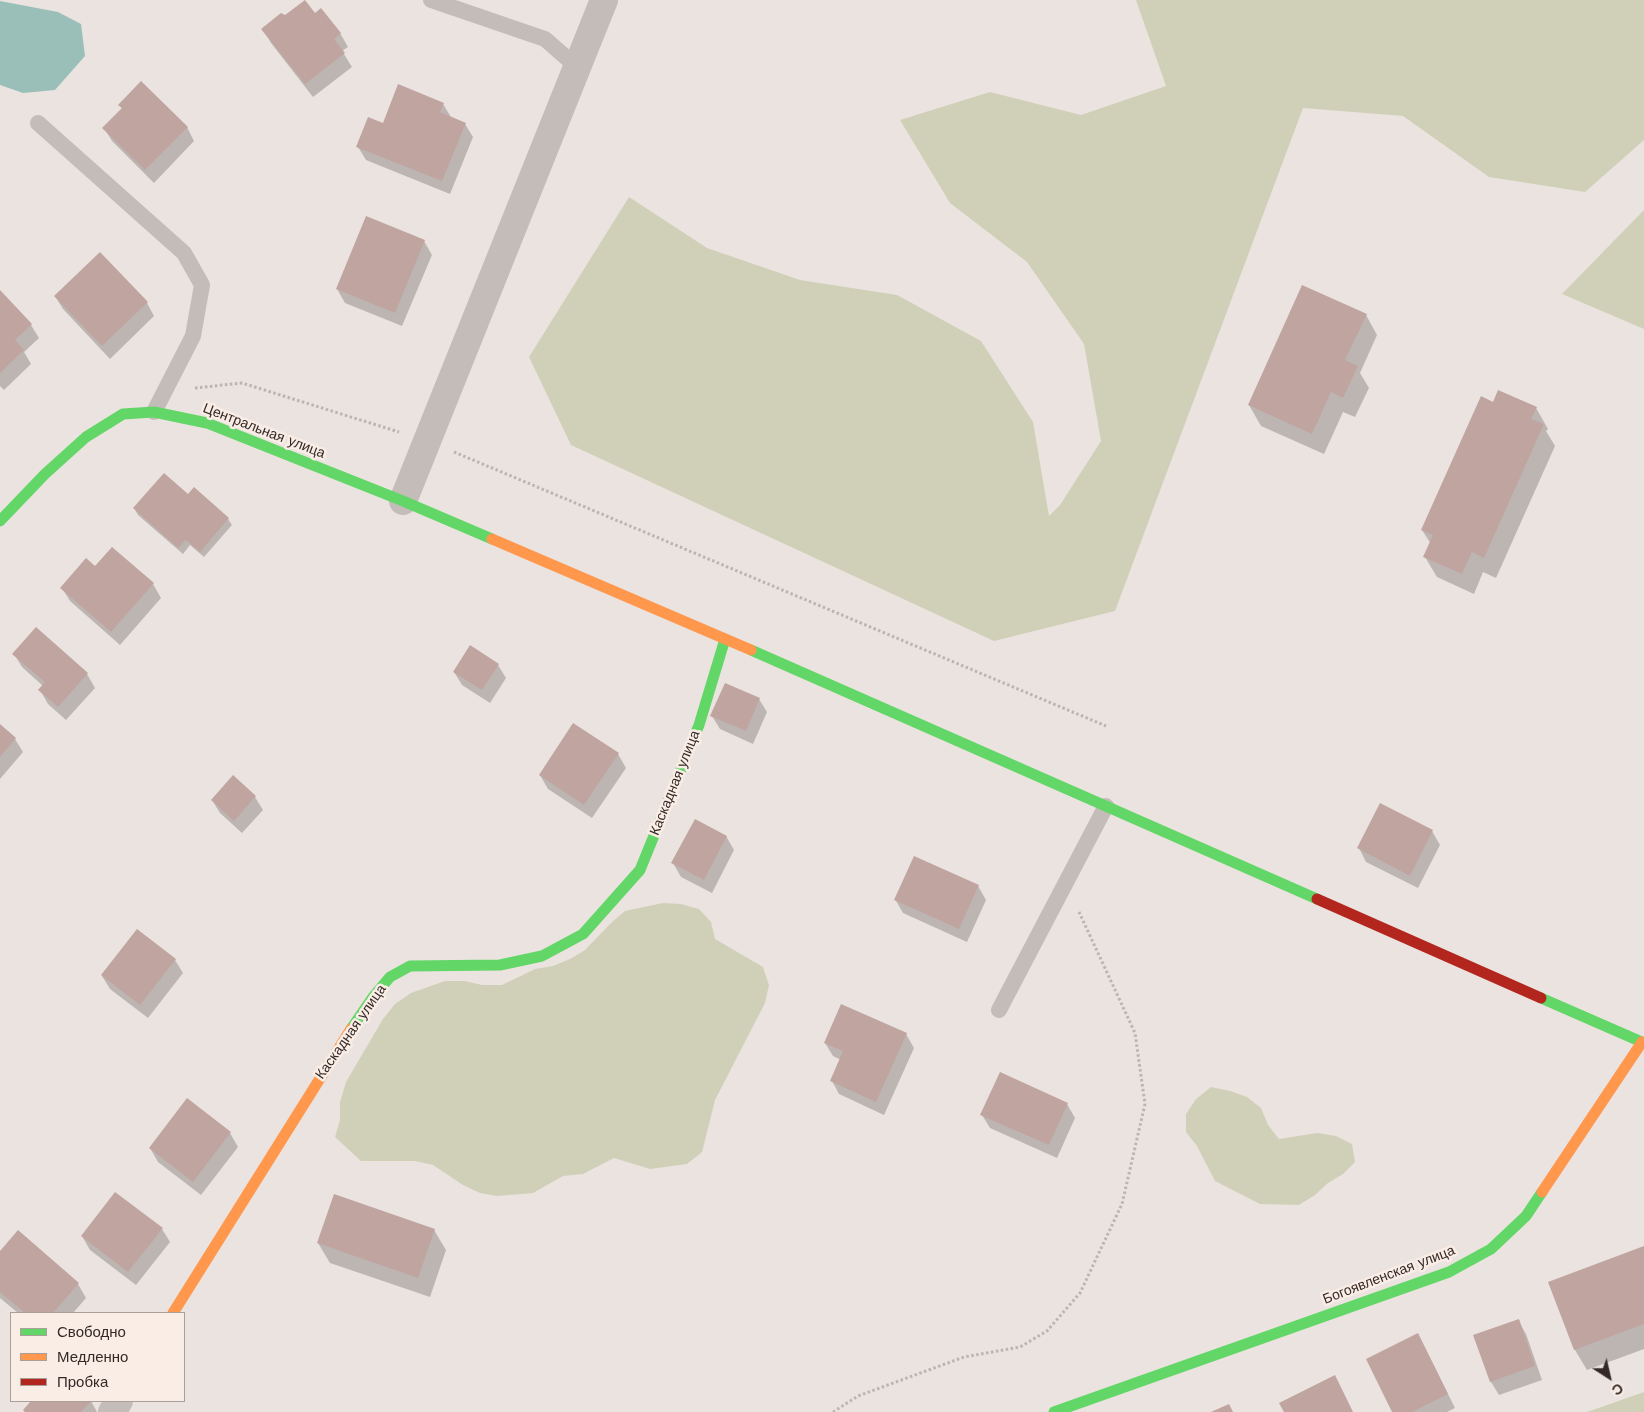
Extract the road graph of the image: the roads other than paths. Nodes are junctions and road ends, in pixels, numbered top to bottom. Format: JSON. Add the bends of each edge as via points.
{"nodes":[{"id":1,"x":431,"y":0,"type":"edge"},
{"id":2,"x":604,"y":0,"type":"edge"},
{"id":3,"x":577,"y":67,"type":"junction"},
{"id":4,"x":38,"y":123,"type":"dead end"},
{"id":5,"x":154,"y":412,"type":"junction"},
{"id":6,"x":403,"y":502,"type":"junction"},
{"id":7,"x":0,"y":521,"type":"edge"},
{"id":8,"x":725,"y":639,"type":"junction"},
{"id":9,"x":1106,"y":806,"type":"junction"},
{"id":10,"x":999,"y":1010,"type":"dead end"},
{"id":11,"x":1643,"y":1042,"type":"edge"},
{"id":12,"x":174,"y":1312,"type":"edge"},
{"id":13,"x":1054,"y":1412,"type":"edge"}],
"edges":[{"from":1,"to":3,"type":"lane","via":[[545,39]]},
{"from":2,"to":3,"type":"street"},
{"from":3,"to":6,"type":"street"},
{"from":4,"to":5,"type":"lane","via":[[184,253],[202,285],[193,336]]},
{"from":5,"to":6,"type":"street","name":"Центральная улица","via":[[207,423]]},
{"from":5,"to":7,"type":"street","name":"Центральная улица","via":[[123,414],[86,437]]},
{"from":6,"to":8,"type":"street","name":"Центральная улица"},
{"from":8,"to":9,"type":"street","name":"Центральная улица"},
{"from":8,"to":12,"type":"street","name":"Каскадная улица","via":[[699,725],[640,870],[583,934],[542,956],[500,966],[410,966],[390,977],[334,1054]]},
{"from":9,"to":10,"type":"lane"},
{"from":9,"to":11,"type":"street","name":"Центральная улица"},
{"from":11,"to":13,"type":"street","name":"Богоявленская улица","via":[[1526,1216],[1491,1249],[1449,1272]]}]}
